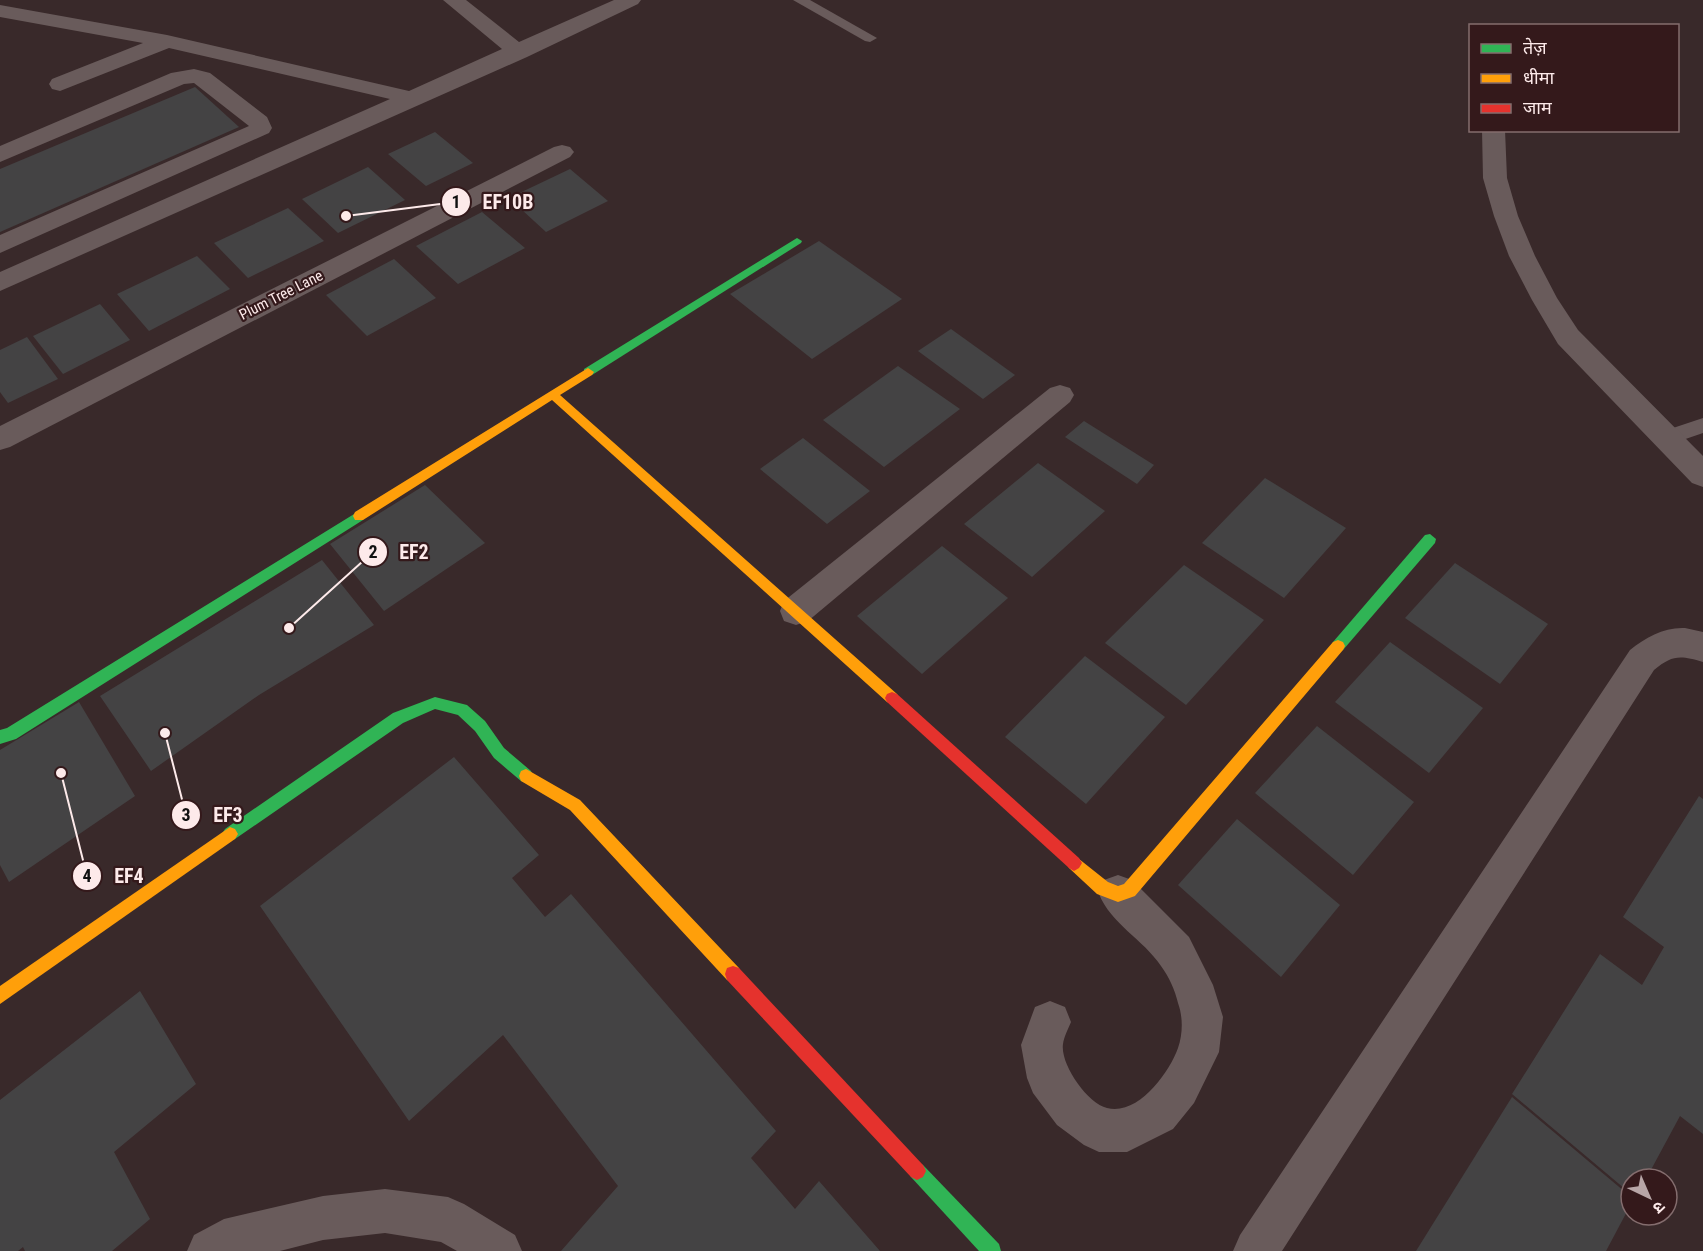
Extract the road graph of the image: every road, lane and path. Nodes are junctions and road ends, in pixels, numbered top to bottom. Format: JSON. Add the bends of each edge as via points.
{"nodes":[{"id":1,"x":453,"y":0,"type":"edge"},
{"id":2,"x":631,"y":0,"type":"edge"},
{"id":3,"x":800,"y":0,"type":"edge"},
{"id":4,"x":0,"y":11,"type":"edge"},
{"id":5,"x":870,"y":38,"type":"dead end"},
{"id":6,"x":167,"y":41,"type":"junction"},
{"id":7,"x":519,"y":52,"type":"junction"},
{"id":8,"x":60,"y":84,"type":"dead end"},
{"id":9,"x":413,"y":99,"type":"junction"},
{"id":10,"x":1492,"y":132,"type":"edge"},
{"id":11,"x":562,"y":152,"type":"dead end"},
{"id":12,"x":0,"y":155,"type":"edge"},
{"id":13,"x":797,"y":241,"type":"dead end"},
{"id":14,"x":0,"y":245,"type":"edge"},
{"id":15,"x":0,"y":282,"type":"edge"},
{"id":16,"x":1060,"y":394,"type":"dead end"},
{"id":17,"x":553,"y":395,"type":"junction"},
{"id":18,"x":1703,"y":425,"type":"edge"},
{"id":19,"x":1668,"y":437,"type":"junction"},
{"id":20,"x":0,"y":439,"type":"edge"},
{"id":21,"x":1703,"y":475,"type":"edge"},
{"id":22,"x":1430,"y":539,"type":"dead end"},
{"id":23,"x":796,"y":611,"type":"junction"},
{"id":24,"x":1703,"y":647,"type":"edge"},
{"id":25,"x":0,"y":737,"type":"edge"},
{"id":26,"x":1118,"y":894,"type":"junction"},
{"id":27,"x":0,"y":996,"type":"edge"},
{"id":28,"x":1050,"y":1022,"type":"dead end"},
{"id":29,"x":210,"y":1251,"type":"edge"},
{"id":30,"x":499,"y":1251,"type":"edge"},
{"id":31,"x":992,"y":1251,"type":"edge"},
{"id":32,"x":1256,"y":1251,"type":"edge"}],
"edges":[{"from":1,"to":7,"type":"street"},
{"from":2,"to":7,"type":"street"},
{"from":3,"to":5,"type":"lane"},
{"from":4,"to":6,"type":"street"},
{"from":6,"to":8,"type":"street"},
{"from":6,"to":9,"type":"street"},
{"from":7,"to":9,"type":"street"},
{"from":9,"to":15,"type":"street"},
{"from":10,"to":19,"type":"street","via":[[1495,178],[1506,216],[1545,300],[1568,338]]},
{"from":11,"to":20,"type":"street","name":"Plum Tree Lane"},
{"from":12,"to":14,"type":"street","via":[[179,78],[194,76],[259,122],[261,128]]},
{"from":13,"to":17,"type":"street"},
{"from":16,"to":23,"type":"street"},
{"from":17,"to":23,"type":"street"},
{"from":17,"to":25,"type":"street","via":[[11,734]]},
{"from":18,"to":19,"type":"lane"},
{"from":19,"to":21,"type":"street"},
{"from":22,"to":26,"type":"street","via":[[1129,890]]},
{"from":23,"to":26,"type":"street","via":[[1086,874]]},
{"from":24,"to":32,"type":"street","via":[[1672,642],[1657,647],[1642,660]]},
{"from":26,"to":28,"type":"street","via":[[1175,951],[1193,985],[1203,1017],[1198,1052],[1179,1088],[1158,1114],[1127,1130],[1099,1130],[1072,1110],[1048,1078],[1042,1045]]},
{"from":27,"to":31,"type":"street","via":[[398,718],[435,704],[462,710],[519,772],[575,805]]},
{"from":29,"to":30,"type":"street","via":[[224,1242],[323,1218],[385,1211],[448,1220]]}]}
